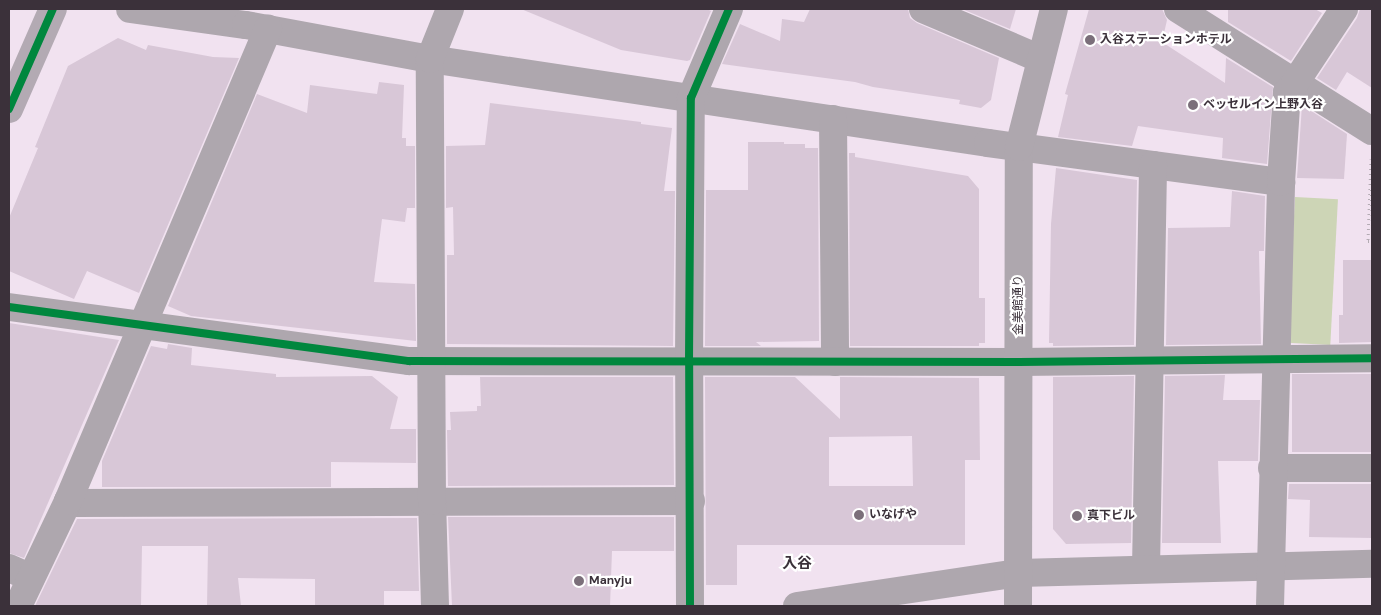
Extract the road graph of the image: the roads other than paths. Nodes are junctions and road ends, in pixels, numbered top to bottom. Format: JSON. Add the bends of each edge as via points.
{"nodes":[{"id":1,"x":53,"y":9,"type":"edge"},
{"id":2,"x":130,"y":9,"type":"edge"},
{"id":3,"x":450,"y":9,"type":"edge"},
{"id":4,"x":729,"y":9,"type":"edge"},
{"id":5,"x":923,"y":9,"type":"edge"},
{"id":6,"x":1054,"y":9,"type":"edge"},
{"id":7,"x":1178,"y":9,"type":"edge"},
{"id":8,"x":1344,"y":9,"type":"edge"},
{"id":9,"x":256,"y":21,"type":"edge"},
{"id":10,"x":430,"y":59,"type":"junction"},
{"id":11,"x":1041,"y":59,"type":"junction"},
{"id":12,"x":1296,"y":83,"type":"junction"},
{"id":13,"x":691,"y":98,"type":"junction"},
{"id":14,"x":9,"y":109,"type":"edge"},
{"id":15,"x":833,"y":119,"type":"junction"},
{"id":16,"x":1372,"y":131,"type":"edge"},
{"id":17,"x":1019,"y":147,"type":"junction"},
{"id":18,"x":1152,"y":165,"type":"junction"},
{"id":19,"x":1281,"y":182,"type":"junction"},
{"id":20,"x":9,"y":307,"type":"edge"},
{"id":21,"x":142,"y":326,"type":"junction"},
{"id":22,"x":1276,"y":357,"type":"junction"},
{"id":23,"x":1372,"y":358,"type":"edge"},
{"id":24,"x":1149,"y":360,"type":"junction"},
{"id":25,"x":432,"y":361,"type":"junction"},
{"id":26,"x":689,"y":361,"type":"junction"},
{"id":27,"x":835,"y":362,"type":"junction"},
{"id":28,"x":1019,"y":362,"type":"junction"},
{"id":29,"x":1272,"y":468,"type":"junction"},
{"id":30,"x":1372,"y":468,"type":"edge"},
{"id":31,"x":68,"y":501,"type":"junction"},
{"id":32,"x":432,"y":501,"type":"junction"},
{"id":33,"x":691,"y":501,"type":"junction"},
{"id":34,"x":1372,"y":564,"type":"edge"},
{"id":35,"x":1269,"y":565,"type":"junction"},
{"id":36,"x":1146,"y":569,"type":"junction"},
{"id":37,"x":20,"y":573,"type":"edge"},
{"id":38,"x":1018,"y":573,"type":"junction"},
{"id":39,"x":18,"y":606,"type":"edge"},
{"id":40,"x":435,"y":606,"type":"edge"},
{"id":41,"x":690,"y":606,"type":"edge"},
{"id":42,"x":797,"y":606,"type":"edge"},
{"id":43,"x":1018,"y":606,"type":"edge"},
{"id":44,"x":1270,"y":606,"type":"edge"}],
"edges":[{"from":1,"to":14,"type":"main road"},
{"from":2,"to":9,"type":"street"},
{"from":3,"to":10,"type":"street"},
{"from":4,"to":13,"type":"street"},
{"from":5,"to":11,"type":"street"},
{"from":6,"to":11,"type":"street","name":"金美館通り"},
{"from":7,"to":12,"type":"street"},
{"from":8,"to":12,"type":"street"},
{"from":9,"to":10,"type":"street"},
{"from":9,"to":21,"type":"street"},
{"from":10,"to":13,"type":"street"},
{"from":10,"to":25,"type":"street"},
{"from":11,"to":17,"type":"street","name":"金美館通り"},
{"from":12,"to":16,"type":"street"},
{"from":12,"to":19,"type":"street","via":[[1286,92]]},
{"from":13,"to":15,"type":"street"},
{"from":13,"to":26,"type":"street"},
{"from":15,"to":17,"type":"street"},
{"from":15,"to":27,"type":"street"},
{"from":17,"to":18,"type":"street"},
{"from":17,"to":28,"type":"street","name":"金美館通り"},
{"from":18,"to":19,"type":"street"},
{"from":18,"to":24,"type":"street"},
{"from":19,"to":22,"type":"street"},
{"from":20,"to":21,"type":"street"},
{"from":21,"to":25,"type":"street","via":[[409,361]]},
{"from":21,"to":31,"type":"street"},
{"from":22,"to":23,"type":"street"},
{"from":22,"to":24,"type":"street"},
{"from":22,"to":29,"type":"street"},
{"from":24,"to":28,"type":"street"},
{"from":24,"to":36,"type":"street"},
{"from":25,"to":26,"type":"street"},
{"from":25,"to":32,"type":"street"},
{"from":26,"to":27,"type":"street"},
{"from":26,"to":33,"type":"street"},
{"from":27,"to":28,"type":"street"},
{"from":28,"to":38,"type":"street","name":"金美館通り"},
{"from":29,"to":30,"type":"street"},
{"from":29,"to":35,"type":"street"},
{"from":31,"to":32,"type":"street"},
{"from":31,"to":37,"type":"street"},
{"from":32,"to":33,"type":"street"},
{"from":32,"to":40,"type":"street"},
{"from":33,"to":41,"type":"street"},
{"from":34,"to":35,"type":"street"},
{"from":35,"to":36,"type":"street"},
{"from":35,"to":44,"type":"street"},
{"from":36,"to":38,"type":"street"},
{"from":37,"to":39,"type":"street"},
{"from":38,"to":42,"type":"street"},
{"from":38,"to":43,"type":"street","name":"金美館通り"}]}
